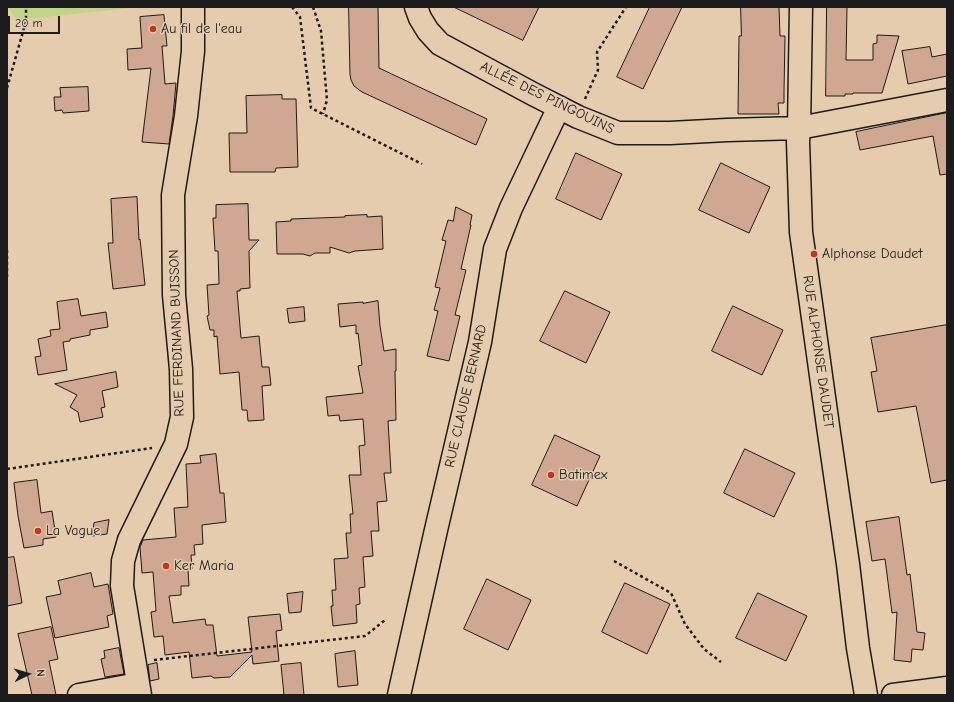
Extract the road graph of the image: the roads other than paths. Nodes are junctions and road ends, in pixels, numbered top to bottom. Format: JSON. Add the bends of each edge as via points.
{"nodes":[{"id":1,"x":193,"y":7,"type":"edge"},
{"id":2,"x":416,"y":7,"type":"edge"},
{"id":3,"x":801,"y":7,"type":"edge"},
{"id":4,"x":947,"y":100,"type":"edge"},
{"id":5,"x":559,"y":107,"type":"junction"},
{"id":6,"x":799,"y":128,"type":"junction"},
{"id":7,"x":947,"y":688,"type":"edge"},
{"id":8,"x":139,"y":690,"type":"edge"},
{"id":9,"x":79,"y":695,"type":"edge"},
{"id":10,"x":399,"y":695,"type":"edge"},
{"id":11,"x":866,"y":695,"type":"edge"},
{"id":12,"x":893,"y":695,"type":"edge"}],
"edges":[{"from":1,"to":8,"type":"street","name":"RUE FERDINAND BUISSON","via":[[193,51],[188,102],[173,195],[174,295],[181,369],[182,417],[176,444],[129,540],[123,561],[122,586]]},
{"from":2,"to":5,"type":"street","name":"ALLÉE DES PINGOUINS","via":[[428,31],[440,44]]},
{"from":3,"to":6,"type":"street","name":"RUE ALPHONSE DAUDET"},
{"from":4,"to":6,"type":"street","name":"ALLÉE DES PINGOUINS"},
{"from":5,"to":6,"type":"street","name":"ALLÉE DES PINGOUINS","via":[[618,133]]},
{"from":5,"to":10,"type":"street","name":"RUE CLAUDE BERNARD","via":[[511,208],[495,249],[480,342]]},
{"from":6,"to":11,"type":"street","name":"RUE ALPHONSE DAUDET","via":[[801,232]]},
{"from":7,"to":12,"type":"street"},
{"from":8,"to":9,"type":"street"}]}
